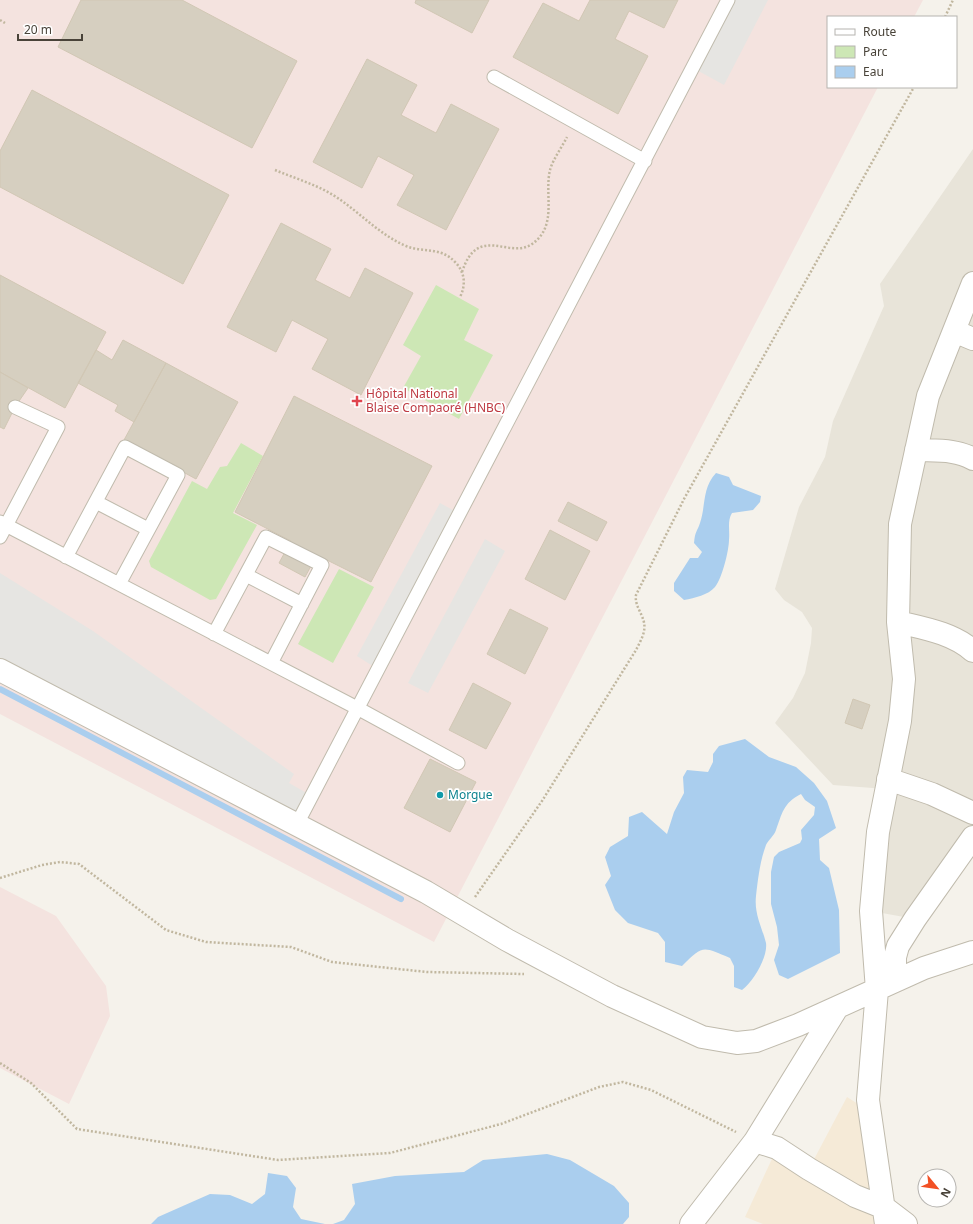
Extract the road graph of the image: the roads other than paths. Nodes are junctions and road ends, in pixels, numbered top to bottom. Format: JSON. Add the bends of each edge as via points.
{"nodes":[{"id":1,"x":728,"y":0,"type":"edge"},
{"id":2,"x":494,"y":78,"type":"dead end"},
{"id":3,"x":645,"y":161,"type":"junction"},
{"id":4,"x":973,"y":283,"type":"edge"},
{"id":5,"x":963,"y":335,"type":"edge"},
{"id":6,"x":15,"y":407,"type":"dead end"},
{"id":7,"x":916,"y":450,"type":"junction"},
{"id":8,"x":973,"y":459,"type":"edge"},
{"id":9,"x":96,"y":502,"type":"junction"},
{"id":10,"x":2,"y":528,"type":"edge"},
{"id":11,"x":148,"y":529,"type":"junction"},
{"id":12,"x":66,"y":557,"type":"junction"},
{"id":13,"x":246,"y":575,"type":"junction"},
{"id":14,"x":119,"y":584,"type":"junction"},
{"id":15,"x":302,"y":604,"type":"junction"},
{"id":16,"x":898,"y":622,"type":"junction"},
{"id":17,"x":214,"y":634,"type":"junction"},
{"id":18,"x":973,"y":651,"type":"edge"},
{"id":19,"x":271,"y":663,"type":"junction"},
{"id":20,"x":0,"y":670,"type":"edge"},
{"id":21,"x":359,"y":709,"type":"junction"},
{"id":22,"x":458,"y":763,"type":"dead end"},
{"id":23,"x":888,"y":779,"type":"junction"},
{"id":24,"x":973,"y":813,"type":"edge"},
{"id":25,"x":297,"y":824,"type":"junction"},
{"id":26,"x":973,"y":837,"type":"edge"},
{"id":27,"x":973,"y":952,"type":"edge"},
{"id":28,"x":886,"y":986,"type":"junction"},
{"id":29,"x":837,"y":1008,"type":"junction"},
{"id":30,"x":755,"y":1141,"type":"junction"},
{"id":31,"x":885,"y":1216,"type":"edge"},
{"id":32,"x":691,"y":1224,"type":"edge"},
{"id":33,"x":906,"y":1224,"type":"edge"}],
"edges":[{"from":1,"to":3,"type":"lane"},
{"from":2,"to":3,"type":"lane"},
{"from":3,"to":21,"type":"lane"},
{"from":4,"to":5,"type":"street"},
{"from":5,"to":7,"type":"street","via":[[928,396]]},
{"from":6,"to":10,"type":"lane","via":[[58,427]]},
{"from":7,"to":8,"type":"street","via":[[948,451]]},
{"from":7,"to":16,"type":"street","via":[[900,524]]},
{"from":9,"to":11,"type":"lane"},
{"from":9,"to":11,"type":"lane","via":[[125,447],[178,475]]},
{"from":9,"to":12,"type":"lane"},
{"from":10,"to":12,"type":"lane"},
{"from":11,"to":14,"type":"lane"},
{"from":12,"to":14,"type":"lane"},
{"from":13,"to":15,"type":"lane"},
{"from":13,"to":15,"type":"lane","via":[[266,537],[322,565]]},
{"from":13,"to":17,"type":"lane"},
{"from":14,"to":17,"type":"lane"},
{"from":15,"to":19,"type":"lane"},
{"from":16,"to":18,"type":"street","via":[[942,633]]},
{"from":16,"to":23,"type":"street","via":[[904,679],[900,721]]},
{"from":17,"to":19,"type":"lane"},
{"from":19,"to":21,"type":"lane"},
{"from":20,"to":25,"type":"street"},
{"from":21,"to":22,"type":"lane"},
{"from":21,"to":25,"type":"lane"},
{"from":23,"to":24,"type":"street","via":[[932,794]]},
{"from":23,"to":28,"type":"street","via":[[878,832],[871,911]]},
{"from":25,"to":29,"type":"street","via":[[612,996],[702,1037],[736,1043],[756,1041]]},
{"from":26,"to":28,"type":"street","via":[[898,946]]},
{"from":27,"to":28,"type":"street","via":[[924,968]]},
{"from":28,"to":29,"type":"street"},
{"from":28,"to":31,"type":"street","via":[[868,1100]]},
{"from":29,"to":30,"type":"street"},
{"from":30,"to":31,"type":"street","via":[[777,1148]]},
{"from":30,"to":32,"type":"street"},
{"from":31,"to":33,"type":"street"}]}
